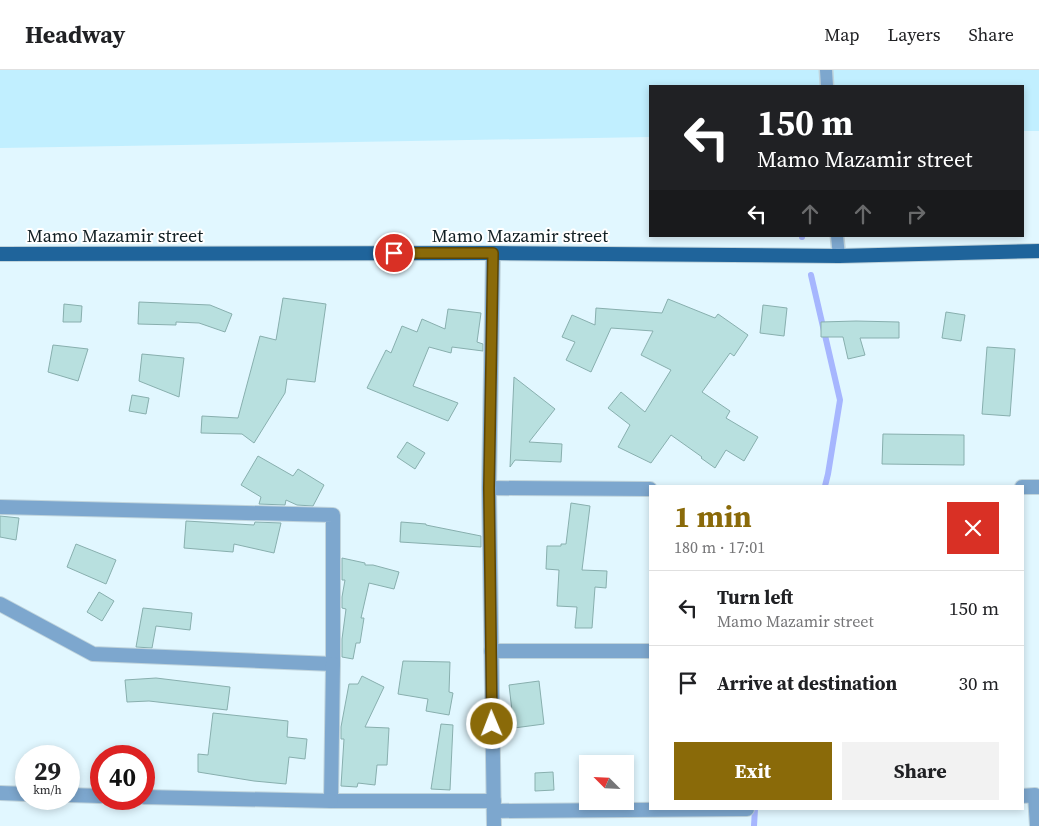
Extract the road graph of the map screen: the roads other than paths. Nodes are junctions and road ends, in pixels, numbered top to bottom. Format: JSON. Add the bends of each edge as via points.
{"nodes":[{"id":1,"x":826,"y":70,"type":"edge"},
{"id":2,"x":827,"y":85,"type":"edge"},
{"id":3,"x":837,"y":237,"type":"edge"},
{"id":4,"x":1039,"y":251,"type":"edge"},
{"id":5,"x":493,"y":253,"type":"junction"},
{"id":6,"x":0,"y":254,"type":"edge"},
{"id":7,"x":838,"y":256,"type":"junction"},
{"id":8,"x":1024,"y":487,"type":"edge"},
{"id":9,"x":1039,"y":487,"type":"edge"},
{"id":10,"x":489,"y":488,"type":"junction"},
{"id":11,"x":649,"y":489,"type":"edge"},
{"id":12,"x":0,"y":508,"type":"edge"},
{"id":13,"x":0,"y":604,"type":"edge"},
{"id":14,"x":491,"y":651,"type":"junction"},
{"id":15,"x":649,"y":651,"type":"edge"},
{"id":16,"x":333,"y":664,"type":"junction"},
{"id":17,"x":0,"y":793,"type":"edge"},
{"id":18,"x":15,"y":794,"type":"edge"},
{"id":19,"x":1024,"y":796,"type":"edge"},
{"id":20,"x":155,"y":797,"type":"edge"},
{"id":21,"x":331,"y":801,"type":"junction"},
{"id":22,"x":494,"y":806,"type":"junction"},
{"id":23,"x":649,"y":808,"type":"edge"},
{"id":24,"x":494,"y":826,"type":"edge"},
{"id":25,"x":1037,"y":826,"type":"edge"}],
"edges":[{"from":1,"to":2,"type":"lane"},
{"from":3,"to":7,"type":"lane"},
{"from":4,"to":7,"type":"main road","name":"Mamo Mazamir street"},
{"from":5,"to":6,"type":"main road","name":"Mamo Mazamir street"},
{"from":5,"to":7,"type":"main road","name":"Mamo Mazamir street"},
{"from":5,"to":10,"type":"street"},
{"from":8,"to":9,"type":"street"},
{"from":10,"to":11,"type":"street"},
{"from":10,"to":14,"type":"street"},
{"from":12,"to":16,"type":"street","via":[[333,515]]},
{"from":13,"to":16,"type":"street","via":[[93,654]]},
{"from":14,"to":15,"type":"street"},
{"from":14,"to":22,"type":"street"},
{"from":16,"to":21,"type":"street"},
{"from":17,"to":18,"type":"street"},
{"from":19,"to":25,"type":"street","via":[[1035,795]]},
{"from":20,"to":21,"type":"street"},
{"from":21,"to":22,"type":"street"},
{"from":22,"to":23,"type":"street"},
{"from":22,"to":24,"type":"street"}]}
